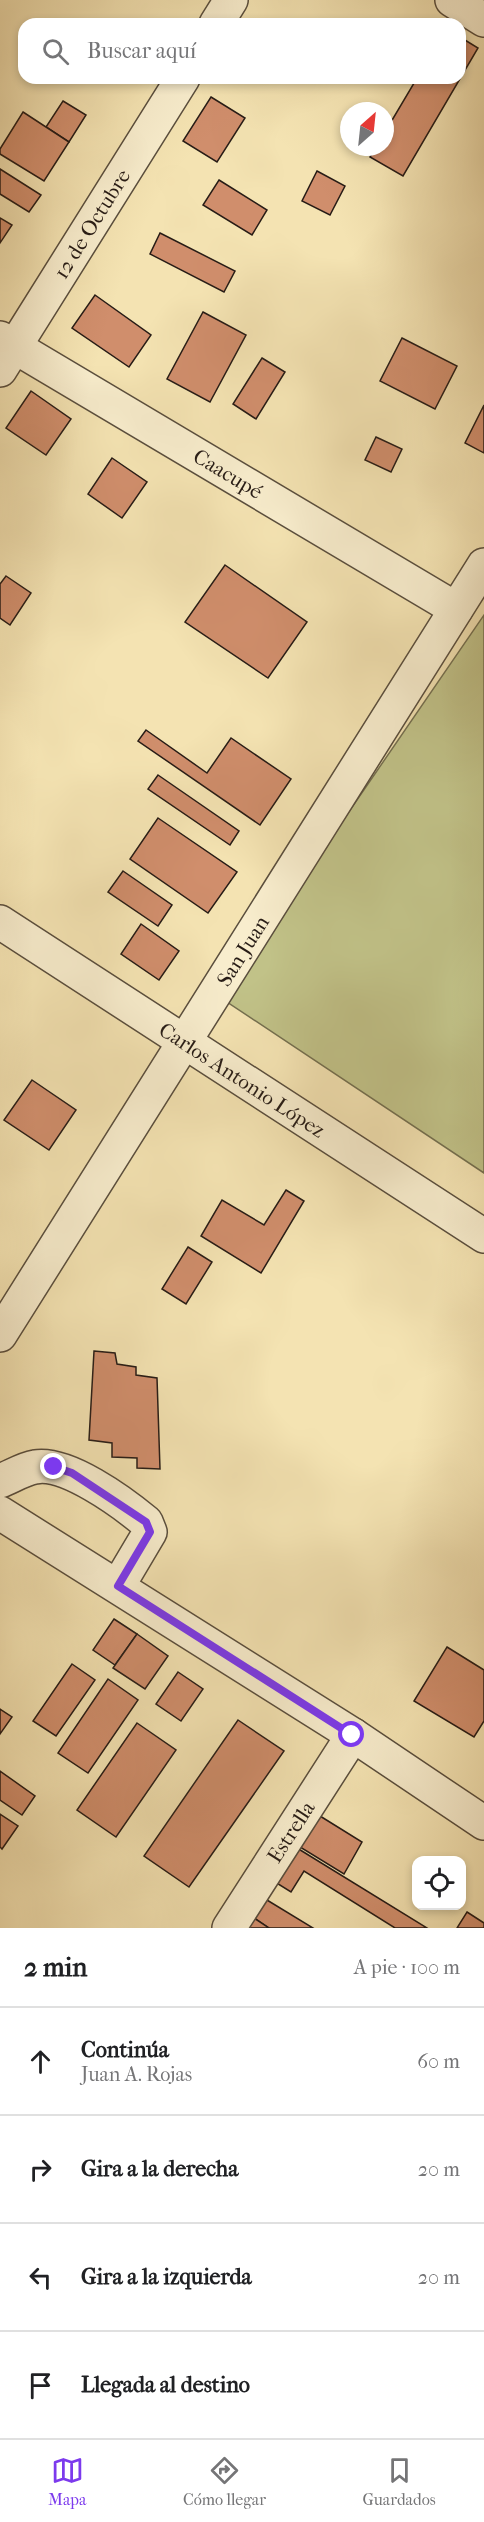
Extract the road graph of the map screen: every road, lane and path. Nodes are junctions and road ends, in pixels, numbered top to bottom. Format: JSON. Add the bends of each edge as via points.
{"nodes":[{"id":1,"x":231,"y":0,"type":"edge"},
{"id":2,"x":452,"y":0,"type":"edge"},
{"id":3,"x":220,"y":18,"type":"edge"},
{"id":4,"x":484,"y":20,"type":"edge"},
{"id":5,"x":179,"y":84,"type":"edge"},
{"id":6,"x":5,"y":352,"type":"edge"},
{"id":7,"x":484,"y":565,"type":"edge"},
{"id":8,"x":456,"y":609,"type":"junction"},
{"id":9,"x":0,"y":922,"type":"edge"},
{"id":10,"x":185,"y":1043,"type":"junction"},
{"id":11,"x":484,"y":1236,"type":"edge"},
{"id":12,"x":0,"y":1335,"type":"edge"},
{"id":13,"x":0,"y":1481,"type":"edge"},
{"id":14,"x":0,"y":1513,"type":"edge"},
{"id":15,"x":118,"y":1586,"type":"junction"},
{"id":16,"x":352,"y":1735,"type":"junction"},
{"id":17,"x":484,"y":1823,"type":"edge"},
{"id":18,"x":229,"y":1928,"type":"edge"}],
"edges":[{"from":1,"to":3,"type":"street"},
{"from":2,"to":4,"type":"street"},
{"from":5,"to":6,"type":"street","name":"12 de Octubre"},
{"from":6,"to":8,"type":"street","name":"Caacupé"},
{"from":7,"to":8,"type":"street","name":"San Juan"},
{"from":8,"to":10,"type":"street","name":"San Juan"},
{"from":9,"to":10,"type":"street","name":"Carlos Antonio López"},
{"from":10,"to":11,"type":"street","name":"Carlos Antonio López"},
{"from":10,"to":12,"type":"street","name":"San Juan"},
{"from":13,"to":15,"type":"street","via":[[34,1467],[54,1467],[72,1473],[146,1522],[150,1532]]},
{"from":14,"to":15,"type":"street"},
{"from":15,"to":16,"type":"street"},
{"from":16,"to":17,"type":"street"},
{"from":16,"to":18,"type":"street","name":"Estrella"}]}
